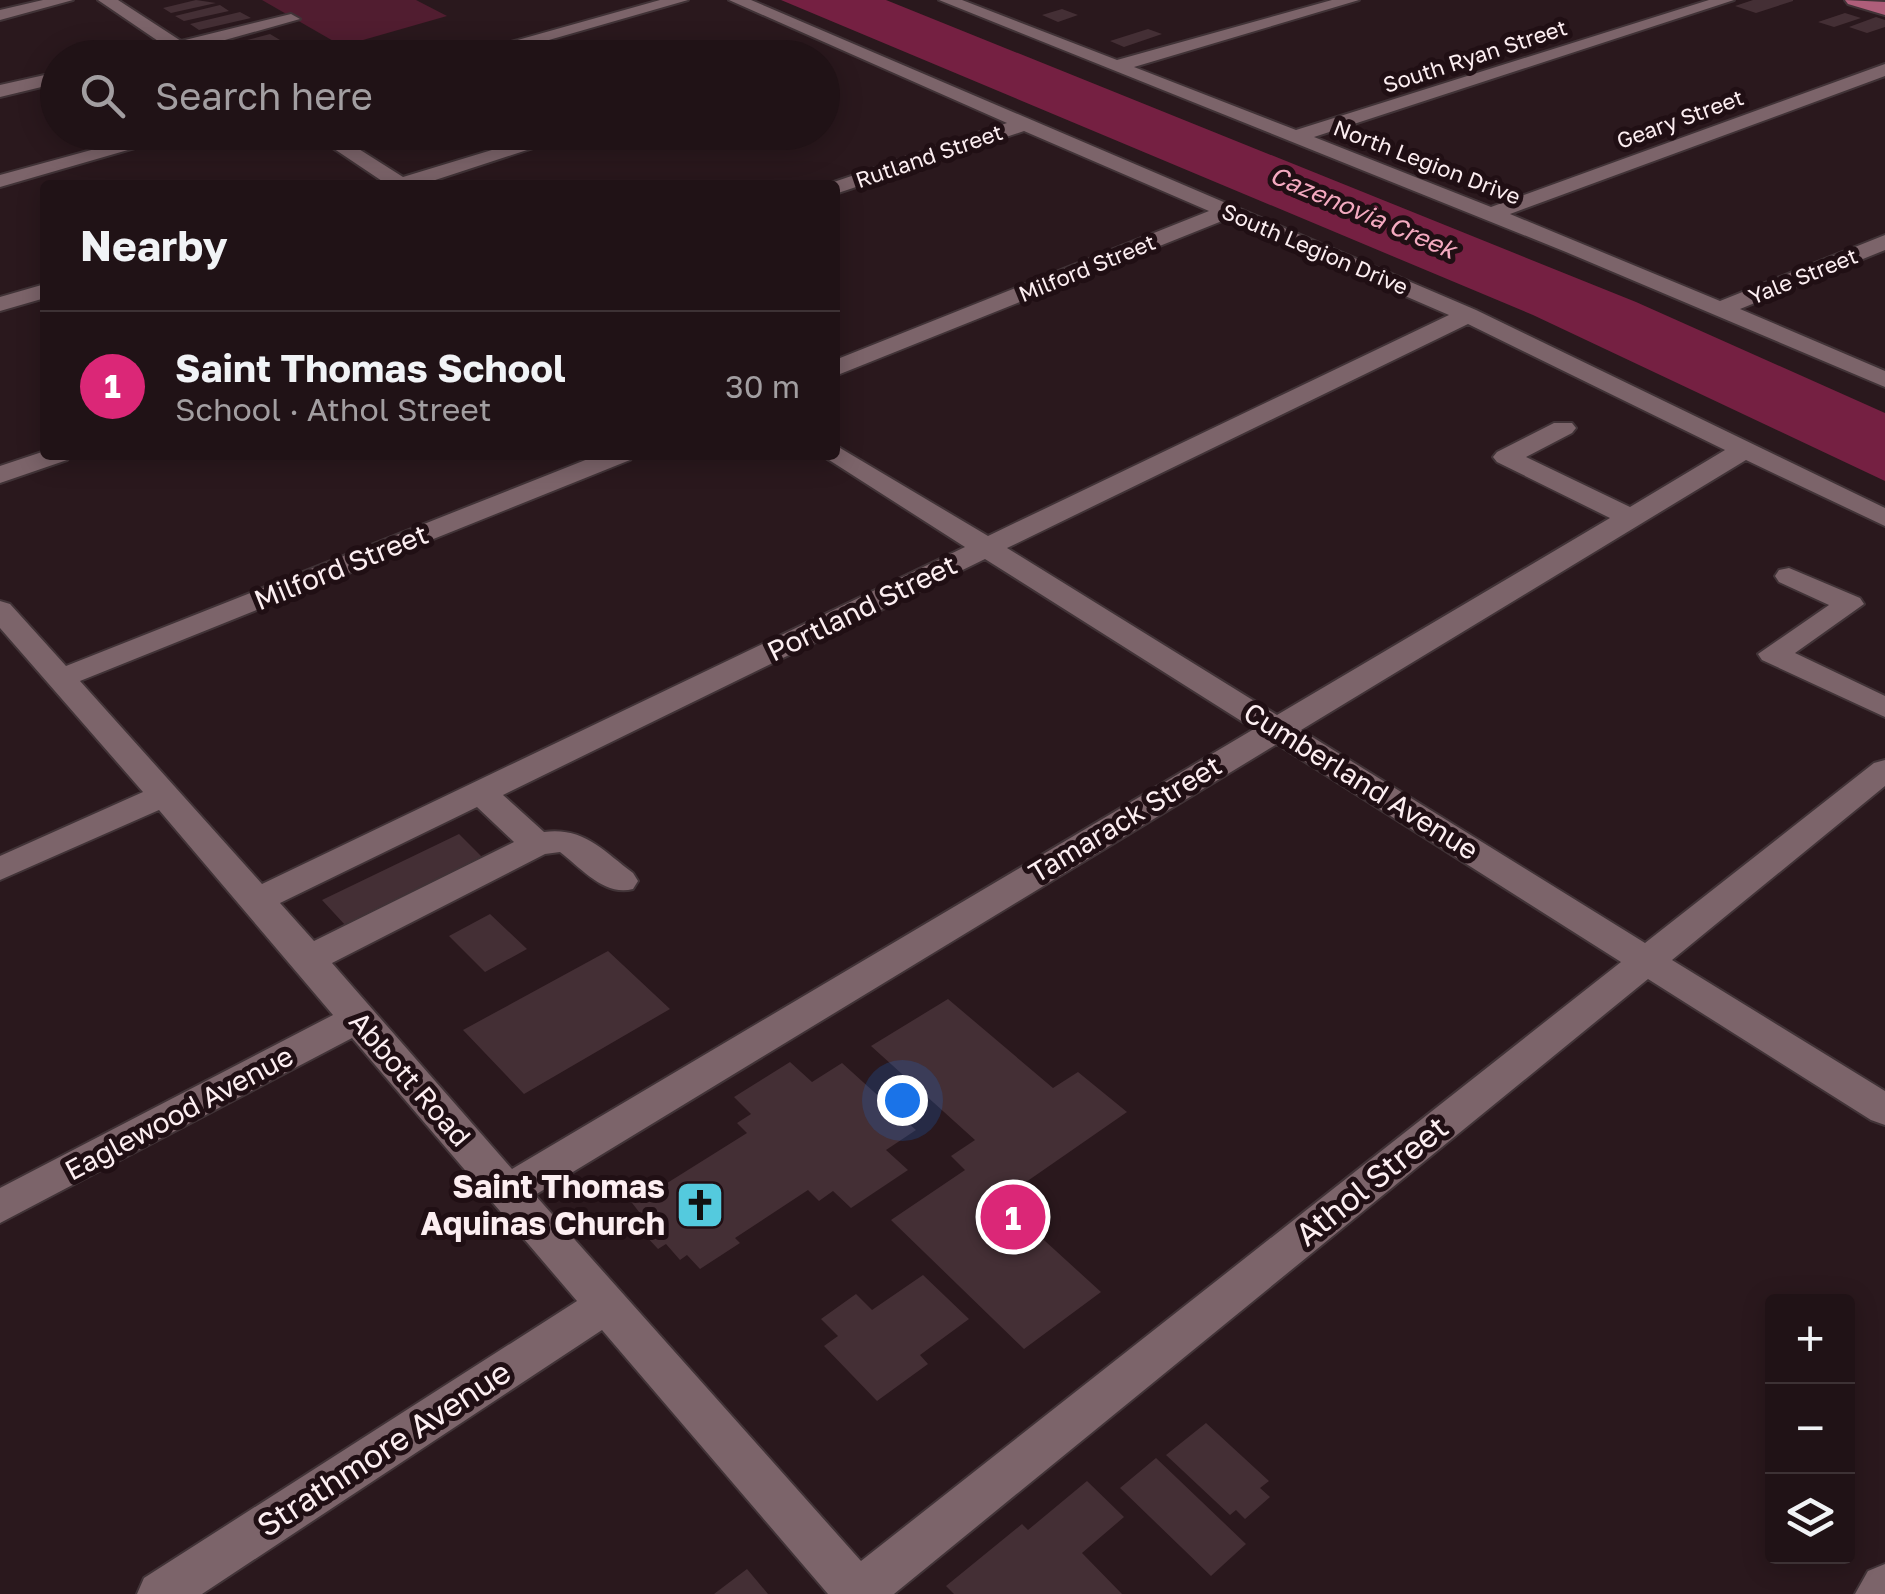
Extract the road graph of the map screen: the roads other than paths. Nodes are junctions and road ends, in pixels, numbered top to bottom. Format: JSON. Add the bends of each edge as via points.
{"nodes":[{"id":1,"x":65,"y":0,"type":"edge"},
{"id":2,"x":106,"y":0,"type":"edge"},
{"id":3,"x":680,"y":0,"type":"edge"},
{"id":4,"x":737,"y":0,"type":"edge"},
{"id":5,"x":1351,"y":0,"type":"edge"},
{"id":6,"x":1726,"y":0,"type":"edge"},
{"id":7,"x":1854,"y":0,"type":"edge"},
{"id":8,"x":952,"y":1,"type":"edge"},
{"id":9,"x":1885,"y":9,"type":"edge"},
{"id":10,"x":0,"y":14,"type":"edge"},
{"id":11,"x":291,"y":19,"type":"dead end"},
{"id":12,"x":167,"y":40,"type":"edge"},
{"id":13,"x":206,"y":40,"type":"edge"},
{"id":14,"x":530,"y":40,"type":"edge"},
{"id":15,"x":829,"y":40,"type":"edge"},
{"id":16,"x":840,"y":45,"type":"edge"},
{"id":17,"x":852,"y":50,"type":"junction"},
{"id":18,"x":840,"y":53,"type":"edge"},
{"id":19,"x":1117,"y":66,"type":"junction"},
{"id":20,"x":1885,"y":70,"type":"edge"},
{"id":21,"x":40,"y":81,"type":"edge"},
{"id":22,"x":0,"y":91,"type":"edge"},
{"id":23,"x":1024,"y":124,"type":"junction"},
{"id":24,"x":1295,"y":137,"type":"junction"},
{"id":25,"x":115,"y":150,"type":"edge"},
{"id":26,"x":346,"y":150,"type":"edge"},
{"id":27,"x":515,"y":150,"type":"edge"},
{"id":28,"x":393,"y":180,"type":"edge"},
{"id":29,"x":417,"y":180,"type":"edge"},
{"id":30,"x":0,"y":181,"type":"edge"},
{"id":31,"x":840,"y":186,"type":"edge"},
{"id":32,"x":1227,"y":211,"type":"junction"},
{"id":33,"x":1492,"y":214,"type":"junction"},
{"id":34,"x":1885,"y":242,"type":"edge"},
{"id":35,"x":40,"y":292,"type":"edge"},
{"id":36,"x":0,"y":304,"type":"edge"},
{"id":37,"x":1721,"y":309,"type":"junction"},
{"id":38,"x":1468,"y":316,"type":"junction"},
{"id":39,"x":840,"y":367,"type":"edge"},
{"id":40,"x":1885,"y":380,"type":"edge"},
{"id":41,"x":1562,"y":428,"type":"dead end"},
{"id":42,"x":1744,"y":450,"type":"junction"},
{"id":43,"x":840,"y":456,"type":"edge"},
{"id":44,"x":44,"y":460,"type":"edge"},
{"id":45,"x":608,"y":460,"type":"edge"},
{"id":46,"x":0,"y":475,"type":"edge"},
{"id":47,"x":1631,"y":518,"type":"junction"},
{"id":48,"x":1885,"y":518,"type":"edge"},
{"id":49,"x":988,"y":548,"type":"junction"},
{"id":50,"x":1788,"y":576,"type":"dead end"},
{"id":51,"x":4,"y":620,"type":"edge"},
{"id":52,"x":61,"y":678,"type":"junction"},
{"id":53,"x":1885,"y":708,"type":"edge"},
{"id":54,"x":1278,"y":728,"type":"junction"},
{"id":55,"x":1885,"y":770,"type":"edge"},
{"id":56,"x":480,"y":792,"type":"junction"},
{"id":57,"x":165,"y":795,"type":"junction"},
{"id":58,"x":537,"y":844,"type":"junction"},
{"id":59,"x":0,"y":869,"type":"edge"},
{"id":60,"x":621,"y":881,"type":"dead end"},
{"id":61,"x":256,"y":900,"type":"junction"},
{"id":62,"x":309,"y":958,"type":"junction"},
{"id":63,"x":1647,"y":961,"type":"junction"},
{"id":64,"x":358,"y":1019,"type":"junction"},
{"id":65,"x":1885,"y":1110,"type":"edge"},
{"id":66,"x":508,"y":1191,"type":"junction"},
{"id":67,"x":0,"y":1207,"type":"edge"},
{"id":68,"x":606,"y":1304,"type":"junction"},
{"id":69,"x":1885,"y":1587,"type":"edge"},
{"id":70,"x":858,"y":1593,"type":"edge"},
{"id":71,"x":161,"y":1594,"type":"edge"},
{"id":72,"x":1879,"y":1594,"type":"edge"}],
"edges":[{"from":1,"to":10,"type":"street"},
{"from":2,"to":12,"type":"street"},
{"from":3,"to":14,"type":"street"},
{"from":4,"to":15,"type":"street","name":"South Legion Drive"},
{"from":5,"to":19,"type":"street"},
{"from":6,"to":24,"type":"street","name":"South Ryan Street"},
{"from":7,"to":9,"type":"main road"},
{"from":8,"to":19,"type":"street","name":"North Legion Drive"},
{"from":11,"to":13,"type":"street"},
{"from":16,"to":17,"type":"street","name":"South Legion Drive"},
{"from":17,"to":18,"type":"street"},
{"from":17,"to":23,"type":"street","name":"South Legion Drive"},
{"from":19,"to":24,"type":"street","name":"North Legion Drive"},
{"from":20,"to":33,"type":"street","name":"Geary Street"},
{"from":21,"to":22,"type":"street"},
{"from":23,"to":31,"type":"street","name":"Rutland Street"},
{"from":23,"to":32,"type":"street","name":"South Legion Drive"},
{"from":24,"to":33,"type":"street","name":"North Legion Drive"},
{"from":25,"to":30,"type":"street"},
{"from":26,"to":28,"type":"street"},
{"from":27,"to":29,"type":"street"},
{"from":32,"to":38,"type":"street","name":"South Legion Drive"},
{"from":32,"to":39,"type":"street","name":"Milford Street"},
{"from":33,"to":37,"type":"street","name":"North Legion Drive"},
{"from":34,"to":37,"type":"street","name":"Yale Street"},
{"from":35,"to":36,"type":"street"},
{"from":37,"to":40,"type":"street","name":"North Legion Drive"},
{"from":38,"to":42,"type":"street","name":"South Legion Drive"},
{"from":38,"to":49,"type":"street","name":"Portland Street"},
{"from":41,"to":47,"type":"street","via":[[1506,458]]},
{"from":42,"to":47,"type":"street","name":"Tamarack Street"},
{"from":42,"to":48,"type":"street","name":"South Legion Drive"},
{"from":43,"to":49,"type":"street","name":"Cumberland Avenue"},
{"from":44,"to":46,"type":"street"},
{"from":45,"to":52,"type":"street","name":"Milford Street"},
{"from":47,"to":54,"type":"street","name":"Tamarack Street"},
{"from":49,"to":54,"type":"street","name":"Cumberland Avenue"},
{"from":49,"to":56,"type":"street","name":"Portland Street"},
{"from":50,"to":53,"type":"street","via":[[1850,604],[1773,654]]},
{"from":51,"to":52,"type":"street","name":"Abbott Road"},
{"from":52,"to":57,"type":"street","name":"Abbott Road"},
{"from":54,"to":63,"type":"street","name":"Cumberland Avenue"},
{"from":54,"to":66,"type":"street","name":"Tamarack Street"},
{"from":55,"to":63,"type":"street","name":"Athol Street"},
{"from":56,"to":58,"type":"street"},
{"from":56,"to":61,"type":"street","name":"Portland Street"},
{"from":57,"to":59,"type":"street"},
{"from":57,"to":61,"type":"street","name":"Abbott Road"},
{"from":58,"to":60,"type":"street","via":[[566,840]]},
{"from":58,"to":62,"type":"street"},
{"from":61,"to":62,"type":"street","name":"Abbott Road"},
{"from":62,"to":64,"type":"street","name":"Abbott Road"},
{"from":63,"to":65,"type":"street","name":"Cumberland Avenue"},
{"from":63,"to":70,"type":"street","name":"Athol Street"},
{"from":64,"to":66,"type":"street","name":"Abbott Road"},
{"from":64,"to":67,"type":"street","name":"Eaglewood Avenue"},
{"from":66,"to":68,"type":"street","name":"Abbott Road"},
{"from":68,"to":70,"type":"street","name":"Abbott Road"},
{"from":68,"to":71,"type":"street","name":"Strathmore Avenue"},
{"from":69,"to":72,"type":"street"}]}
